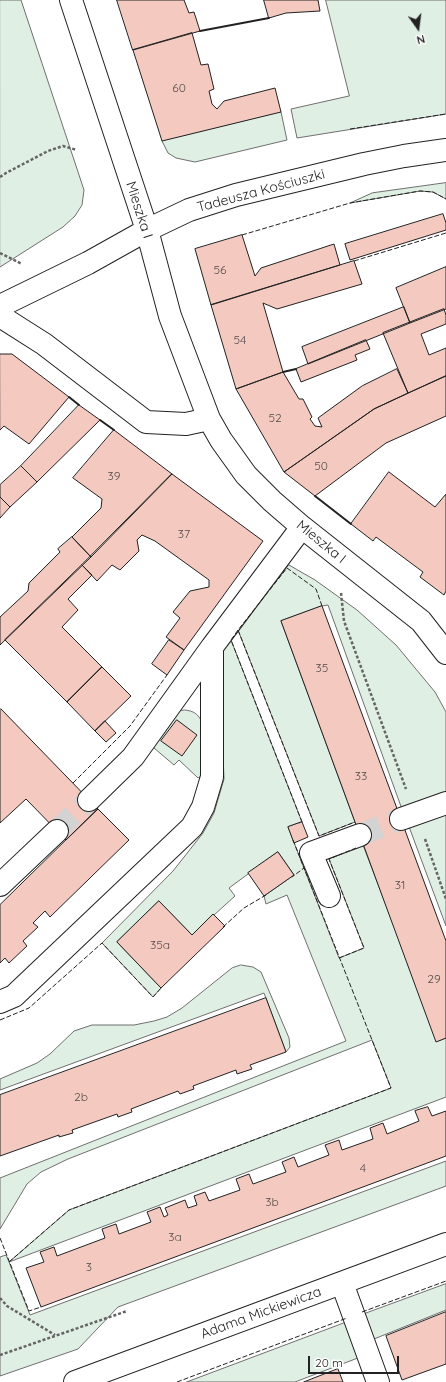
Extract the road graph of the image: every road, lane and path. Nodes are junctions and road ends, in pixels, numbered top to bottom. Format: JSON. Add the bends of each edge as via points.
{"nodes":[{"id":1,"x":71,"y":0,"type":"edge"},
{"id":2,"x":78,"y":150,"type":"dead end"},
{"id":3,"x":446,"y":150,"type":"edge"},
{"id":4,"x":0,"y":177,"type":"edge"},
{"id":5,"x":147,"y":230,"type":"junction"},
{"id":6,"x":0,"y":253,"type":"edge"},
{"id":7,"x":22,"y":264,"type":"dead end"},
{"id":8,"x":0,"y":306,"type":"edge"},
{"id":9,"x":0,"y":316,"type":"edge"},
{"id":10,"x":209,"y":419,"type":"junction"},
{"id":11,"x":302,"y":527,"type":"junction"},
{"id":12,"x":341,"y":592,"type":"dead end"},
{"id":13,"x":212,"y":647,"type":"junction"},
{"id":14,"x":446,"y":653,"type":"edge"},
{"id":15,"x":89,"y":800,"type":"tunnel mouth"},
{"id":16,"x":446,"y":803,"type":"edge"},
{"id":17,"x":408,"y":817,"type":"junction"},
{"id":18,"x":57,"y":830,"type":"tunnel mouth"},
{"id":19,"x":360,"y":835,"type":"tunnel mouth"},
{"id":20,"x":0,"y":885,"type":"edge"},
{"id":21,"x":329,"y":896,"type":"dead end"},
{"id":22,"x":446,"y":899,"type":"edge"},
{"id":23,"x":0,"y":1002,"type":"edge"},
{"id":24,"x":446,"y":1244,"type":"edge"},
{"id":25,"x":342,"y":1283,"type":"junction"},
{"id":26,"x":0,"y":1298,"type":"edge"},
{"id":27,"x":127,"y":1311,"type":"dead end"},
{"id":28,"x":55,"y":1336,"type":"junction"},
{"id":29,"x":0,"y":1355,"type":"edge"},
{"id":30,"x":75,"y":1382,"type":"edge"},
{"id":31,"x":378,"y":1382,"type":"edge"}],
"edges":[{"from":1,"to":5,"type":"street","name":"Mieszka I"},
{"from":2,"to":4,"type":"path","via":[[63,146],[48,151]]},
{"from":3,"to":5,"type":"street","name":"Tadeusza Kościuszki","via":[[364,164],[236,195],[189,210]]},
{"from":5,"to":8,"type":"street","name":"Tadeusza Kościuszki","via":[[88,263]]},
{"from":5,"to":10,"type":"street","name":"Mieszka I","via":[[170,316]]},
{"from":6,"to":7,"type":"path"},
{"from":9,"to":10,"type":"street","via":[[44,344],[146,422],[186,424]]},
{"from":10,"to":11,"type":"street","name":"Mieszka I","via":[[246,475]]},
{"from":11,"to":13,"type":"street"},
{"from":11,"to":14,"type":"street","name":"Mieszka I","via":[[421,621]]},
{"from":12,"to":17,"type":"path","via":[[344,621]]},
{"from":13,"to":15,"type":"street","via":[[133,757]]},
{"from":13,"to":23,"type":"street","via":[[212,777],[203,807],[192,827],[14,996]]},
{"from":16,"to":17,"type":"street"},
{"from":17,"to":22,"type":"path"},
{"from":18,"to":20,"type":"street"},
{"from":19,"to":21,"type":"street","via":[[311,853]]},
{"from":24,"to":25,"type":"street","name":"Adama Mickiewicza"},
{"from":25,"to":30,"type":"street","name":"Adama Mickiewicza"},
{"from":25,"to":31,"type":"street"},
{"from":26,"to":28,"type":"path","via":[[7,1306]]},
{"from":27,"to":28,"type":"path"},
{"from":28,"to":29,"type":"path"}]}
